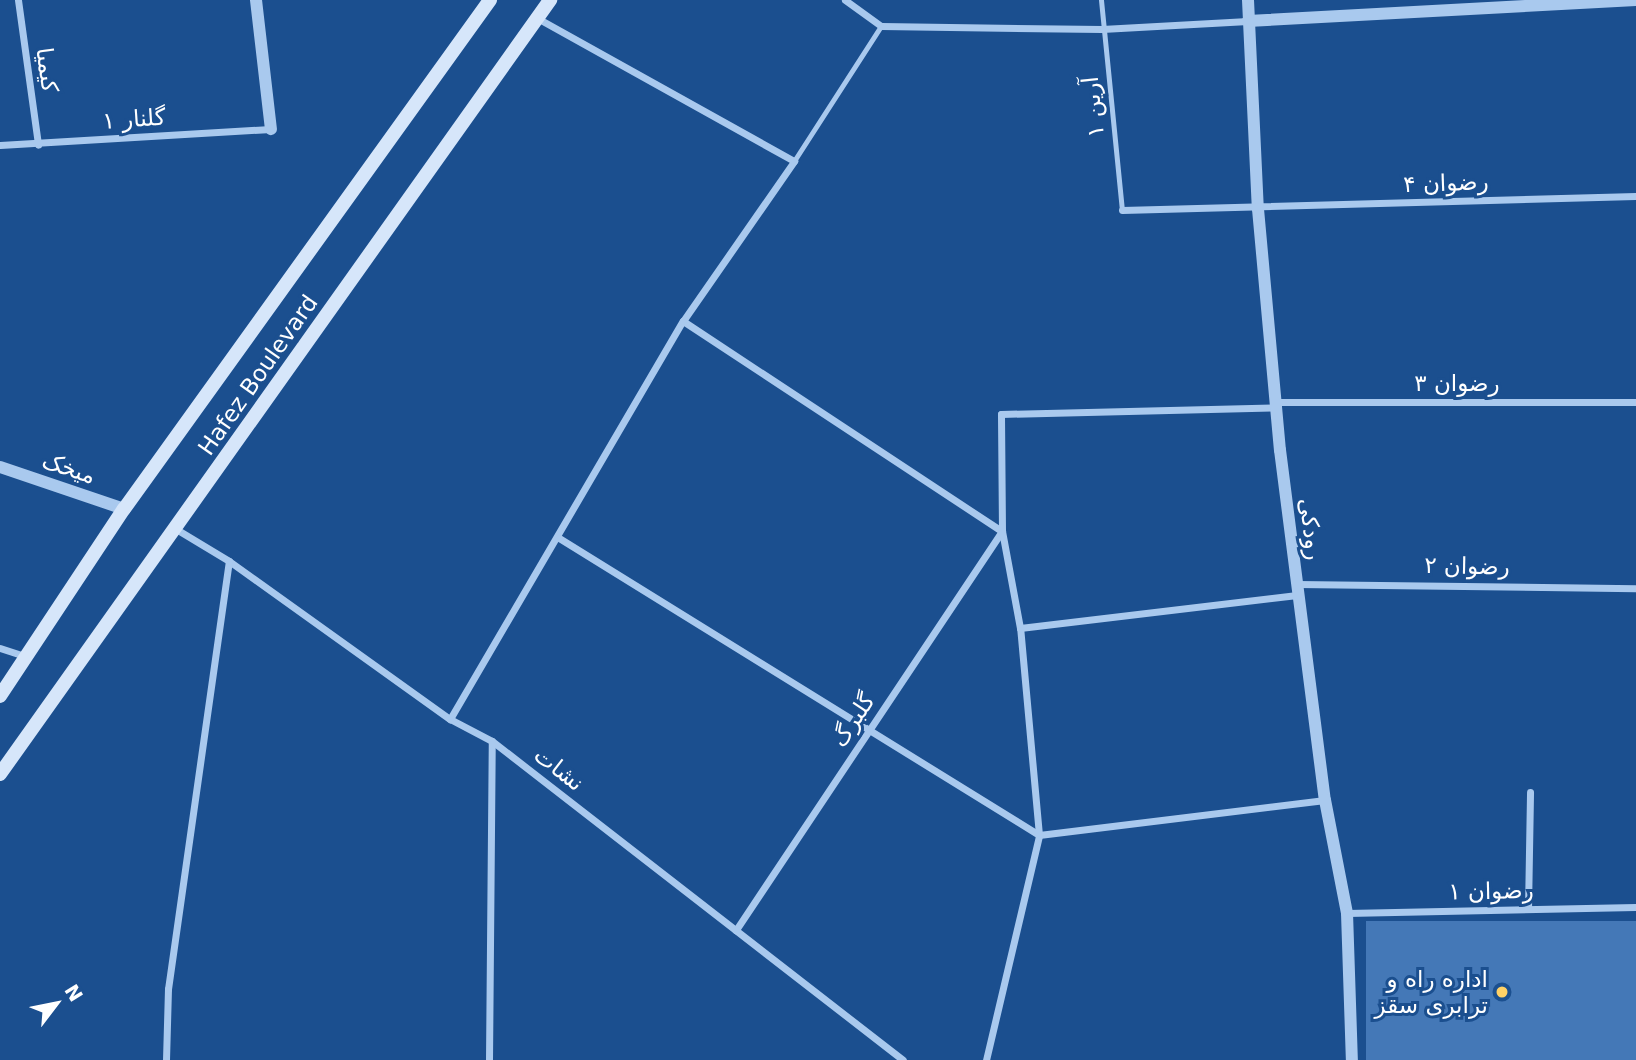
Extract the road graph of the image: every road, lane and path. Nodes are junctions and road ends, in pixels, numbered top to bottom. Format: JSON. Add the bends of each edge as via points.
{"nodes":[{"id":1,"x":18,"y":0,"type":"edge"},
{"id":2,"x":256,"y":0,"type":"edge"},
{"id":3,"x":490,"y":0,"type":"edge"},
{"id":4,"x":550,"y":0,"type":"edge"},
{"id":5,"x":845,"y":0,"type":"edge"},
{"id":6,"x":1101,"y":0,"type":"edge"},
{"id":7,"x":1248,"y":0,"type":"edge"},
{"id":8,"x":1636,"y":0,"type":"edge"},
{"id":9,"x":537,"y":19,"type":"junction"},
{"id":10,"x":1248,"y":21,"type":"junction"},
{"id":11,"x":881,"y":26,"type":"junction"},
{"id":12,"x":1102,"y":29,"type":"junction"},
{"id":13,"x":271,"y":128,"type":"joint"},
{"id":14,"x":0,"y":145,"type":"edge"},
{"id":15,"x":38,"y":145,"type":"junction"},
{"id":16,"x":794,"y":161,"type":"junction"},
{"id":17,"x":1636,"y":196,"type":"edge"},
{"id":18,"x":1122,"y":209,"type":"joint"},
{"id":19,"x":1258,"y":209,"type":"junction"},
{"id":20,"x":683,"y":321,"type":"junction"},
{"id":21,"x":1636,"y":402,"type":"edge"},
{"id":22,"x":1278,"y":405,"type":"junction"},
{"id":23,"x":0,"y":467,"type":"edge"},
{"id":24,"x":124,"y":509,"type":"junction"},
{"id":25,"x":176,"y":529,"type":"junction"},
{"id":26,"x":1002,"y":531,"type":"junction"},
{"id":27,"x":559,"y":538,"type":"junction"},
{"id":28,"x":229,"y":561,"type":"junction"},
{"id":29,"x":1636,"y":588,"type":"edge"},
{"id":30,"x":1297,"y":590,"type":"junction"},
{"id":31,"x":1020,"y":628,"type":"junction"},
{"id":32,"x":0,"y":648,"type":"edge"},
{"id":33,"x":24,"y":656,"type":"junction"},
{"id":34,"x":0,"y":696,"type":"edge"},
{"id":35,"x":450,"y":719,"type":"junction"},
{"id":36,"x":868,"y":733,"type":"junction"},
{"id":37,"x":492,"y":741,"type":"junction"},
{"id":38,"x":0,"y":774,"type":"edge"},
{"id":39,"x":1530,"y":792,"type":"dead end"},
{"id":40,"x":1325,"y":800,"type":"junction"},
{"id":41,"x":1039,"y":835,"type":"junction"},
{"id":42,"x":1636,"y":908,"type":"edge"},
{"id":43,"x":1528,"y":909,"type":"junction"},
{"id":44,"x":1347,"y":913,"type":"junction"},
{"id":45,"x":736,"y":930,"type":"junction"},
{"id":46,"x":166,"y":1060,"type":"edge"},
{"id":47,"x":489,"y":1060,"type":"edge"},
{"id":48,"x":903,"y":1060,"type":"edge"},
{"id":49,"x":986,"y":1060,"type":"edge"},
{"id":50,"x":1352,"y":1060,"type":"edge"}],
"edges":[{"from":1,"to":15,"type":"street","name":"کیمیا"},
{"from":2,"to":13,"type":"street"},
{"from":3,"to":24,"type":"main road","name":"Hafez Boulevard"},
{"from":4,"to":9,"type":"main road","name":"Hafez Boulevard"},
{"from":5,"to":11,"type":"street"},
{"from":6,"to":12,"type":"lane","name":"آرین ۱"},
{"from":7,"to":10,"type":"street","name":"رودکی"},
{"from":8,"to":10,"type":"street"},
{"from":9,"to":16,"type":"street"},
{"from":9,"to":25,"type":"main road","name":"Hafez Boulevard"},
{"from":10,"to":12,"type":"street"},
{"from":10,"to":19,"type":"street","name":"رودکی"},
{"from":11,"to":12,"type":"street"},
{"from":11,"to":16,"type":"lane"},
{"from":12,"to":18,"type":"lane","name":"آرین ۱"},
{"from":13,"to":15,"type":"street","name":"گلنار ۱"},
{"from":14,"to":15,"type":"street","name":"گلنار ۱"},
{"from":16,"to":20,"type":"street"},
{"from":17,"to":19,"type":"street","name":"رضوان ۴"},
{"from":18,"to":19,"type":"street","name":"رضوان ۴"},
{"from":19,"to":22,"type":"street","name":"رودکی"},
{"from":20,"to":26,"type":"street"},
{"from":20,"to":27,"type":"street"},
{"from":21,"to":22,"type":"street","name":"رضوان ۳"},
{"from":22,"to":26,"type":"street","name":"رضوان ۳","via":[[1001,414]]},
{"from":22,"to":30,"type":"street","name":"رودکی"},
{"from":23,"to":24,"type":"street","name":"میخک"},
{"from":24,"to":33,"type":"main road","name":"Hafez Boulevard"},
{"from":25,"to":28,"type":"street","name":"نشات"},
{"from":25,"to":38,"type":"main road","name":"Hafez Boulevard"},
{"from":26,"to":31,"type":"street"},
{"from":26,"to":36,"type":"street","name":"گلبرگ"},
{"from":27,"to":35,"type":"street"},
{"from":27,"to":36,"type":"street"},
{"from":28,"to":35,"type":"street","name":"نشات"},
{"from":28,"to":46,"type":"street","via":[[168,989]]},
{"from":29,"to":30,"type":"street","name":"رضوان ۲"},
{"from":30,"to":31,"type":"street","name":"رضوان ۲"},
{"from":30,"to":40,"type":"street","name":"رودکی"},
{"from":31,"to":41,"type":"street"},
{"from":32,"to":33,"type":"street"},
{"from":33,"to":34,"type":"main road","name":"Hafez Boulevard"},
{"from":35,"to":37,"type":"street","name":"نشات"},
{"from":36,"to":41,"type":"street"},
{"from":36,"to":45,"type":"street","name":"گلبرگ"},
{"from":37,"to":45,"type":"street","name":"نشات"},
{"from":37,"to":47,"type":"street"},
{"from":39,"to":43,"type":"street"},
{"from":40,"to":41,"type":"street"},
{"from":40,"to":44,"type":"street","name":"رودکی"},
{"from":41,"to":49,"type":"street"},
{"from":42,"to":43,"type":"street","name":"رضوان ۱"},
{"from":43,"to":44,"type":"street","name":"رضوان ۱"},
{"from":44,"to":50,"type":"street","name":"رودکی"},
{"from":45,"to":48,"type":"street","name":"نشات"}]}
